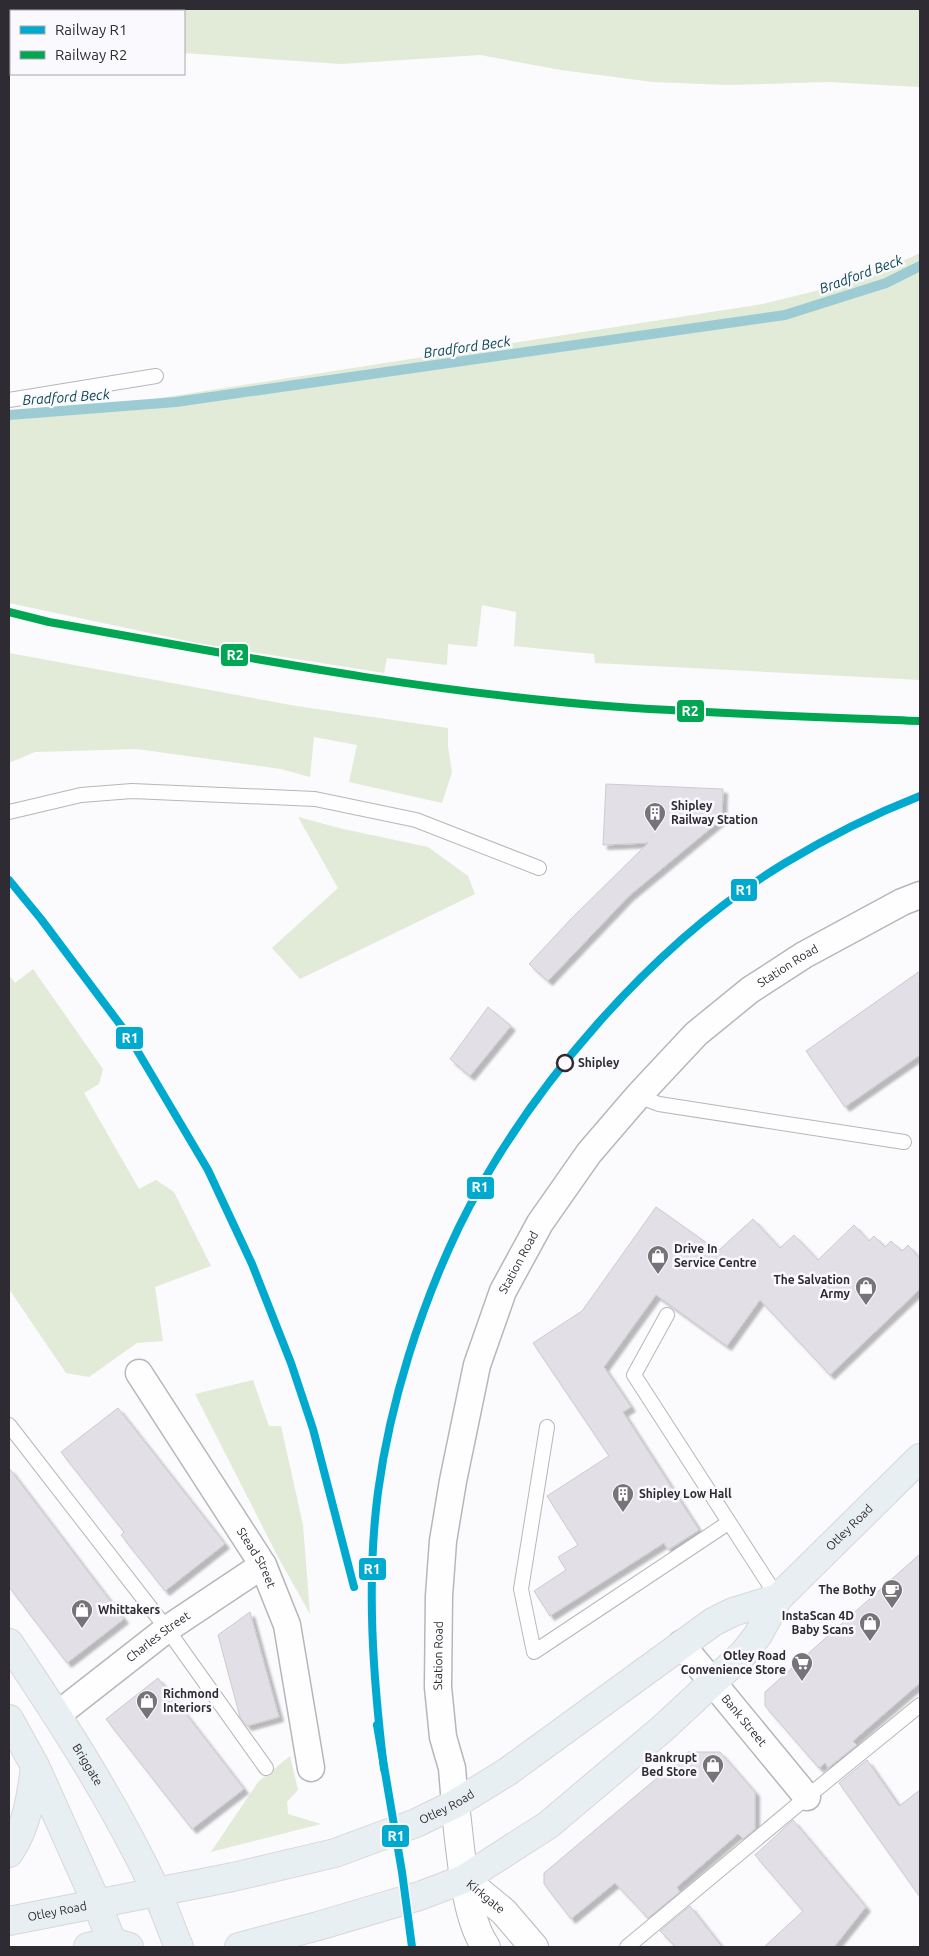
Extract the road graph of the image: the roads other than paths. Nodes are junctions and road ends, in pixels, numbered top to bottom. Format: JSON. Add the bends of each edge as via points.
{"nodes":[{"id":1,"x":156,"y":376,"type":"dead end"},
{"id":2,"x":9,"y":400,"type":"edge"},
{"id":3,"x":9,"y":812,"type":"edge"},
{"id":4,"x":539,"y":868,"type":"dead end"},
{"id":5,"x":920,"y":895,"type":"edge"},
{"id":6,"x":638,"y":1096,"type":"junction"},
{"id":7,"x":904,"y":1142,"type":"dead end"},
{"id":8,"x":667,"y":1316,"type":"dead end"},
{"id":9,"x":139,"y":1373,"type":"dead end"},
{"id":10,"x":9,"y":1425,"type":"edge"},
{"id":11,"x":548,"y":1427,"type":"dead end"},
{"id":12,"x":920,"y":1458,"type":"edge"},
{"id":13,"x":728,"y":1523,"type":"junction"},
{"id":14,"x":263,"y":1565,"type":"junction"},
{"id":15,"x":778,"y":1598,"type":"junction"},
{"id":16,"x":167,"y":1629,"type":"junction"},
{"id":17,"x":9,"y":1643,"type":"edge"},
{"id":18,"x":681,"y":1644,"type":"junction"},
{"id":19,"x":713,"y":1682,"type":"junction"},
{"id":20,"x":920,"y":1705,"type":"edge"},
{"id":21,"x":57,"y":1715,"type":"junction"},
{"id":22,"x":9,"y":1719,"type":"edge"},
{"id":23,"x":35,"y":1766,"type":"junction"},
{"id":24,"x":266,"y":1768,"type":"dead end"},
{"id":25,"x":311,"y":1768,"type":"dead end"},
{"id":26,"x":807,"y":1797,"type":"junction"},
{"id":27,"x":455,"y":1804,"type":"junction"},
{"id":28,"x":9,"y":1853,"type":"edge"},
{"id":29,"x":464,"y":1878,"type":"junction"},
{"id":30,"x":156,"y":1892,"type":"junction"},
{"id":31,"x":96,"y":1904,"type":"junction"},
{"id":32,"x":9,"y":1921,"type":"edge"},
{"id":33,"x":318,"y":1926,"type":"junction"},
{"id":34,"x":111,"y":1946,"type":"edge"},
{"id":35,"x":179,"y":1947,"type":"edge"},
{"id":36,"x":239,"y":1947,"type":"edge"},
{"id":37,"x":290,"y":1947,"type":"edge"},
{"id":38,"x":486,"y":1947,"type":"edge"},
{"id":39,"x":534,"y":1947,"type":"edge"},
{"id":40,"x":627,"y":1947,"type":"edge"}],
"edges":[{"from":1,"to":2,"type":"lane"},
{"from":3,"to":4,"type":"lane","via":[[81,795],[132,791],[315,799],[416,820]]},
{"from":5,"to":6,"type":"street","name":"Station Road","via":[[804,955],[750,990],[696,1034]]},
{"from":6,"to":7,"type":"lane","via":[[659,1104]]},
{"from":6,"to":27,"type":"street","name":"Station Road","via":[[589,1152],[540,1223],[503,1291],[477,1365],[443,1541],[439,1596],[438,1687]]},
{"from":8,"to":13,"type":"lane","via":[[634,1375]]},
{"from":9,"to":14,"type":"street","name":"Stead Street"},
{"from":10,"to":16,"type":"lane"},
{"from":11,"to":13,"type":"lane","via":[[521,1589],[534,1652]]},
{"from":12,"to":15,"type":"main road","name":"Otley Road"},
{"from":13,"to":15,"type":"lane"},
{"from":14,"to":16,"type":"street","name":"Charles Street"},
{"from":14,"to":25,"type":"street","name":"Stead Street","via":[[287,1625]]},
{"from":15,"to":18,"type":"main road","name":"Otley Road","via":[[733,1612]]},
{"from":15,"to":19,"type":"main road","name":"Otley Road","via":[[744,1654]]},
{"from":16,"to":21,"type":"street","name":"Charles Street"},
{"from":16,"to":24,"type":"lane"},
{"from":17,"to":21,"type":"main road","name":"Briggate"},
{"from":18,"to":19,"type":"street","name":"Bank Street"},
{"from":18,"to":27,"type":"main road","name":"Otley Road","via":[[507,1772]]},
{"from":19,"to":26,"type":"street","name":"Bank Street"},
{"from":19,"to":29,"type":"main road","name":"Otley Road","via":[[548,1825]]},
{"from":20,"to":26,"type":"lane"},
{"from":21,"to":30,"type":"main road","name":"Briggate","via":[[95,1777]]},
{"from":22,"to":23,"type":"main road"},
{"from":23,"to":28,"type":"main road","via":[[30,1805]]},
{"from":23,"to":31,"type":"main road"},
{"from":26,"to":40,"type":"lane"},
{"from":27,"to":29,"type":"street"},
{"from":27,"to":30,"type":"main road","name":"Otley Road","via":[[416,1823],[335,1853]]},
{"from":29,"to":33,"type":"main road","name":"Otley Road","via":[[422,1895]]},
{"from":29,"to":38,"type":"street","name":"Kirkgate","via":[[478,1936]]},
{"from":29,"to":39,"type":"street","name":"Kirkgate","via":[[504,1912]]},
{"from":30,"to":31,"type":"main road","name":"Otley Road"},
{"from":30,"to":35,"type":"main road","name":"Briggate"},
{"from":31,"to":32,"type":"main road","name":"Otley Road"},
{"from":31,"to":34,"type":"main road"},
{"from":33,"to":36,"type":"main road","name":"Otley Road"},
{"from":33,"to":37,"type":"main road"}]}
